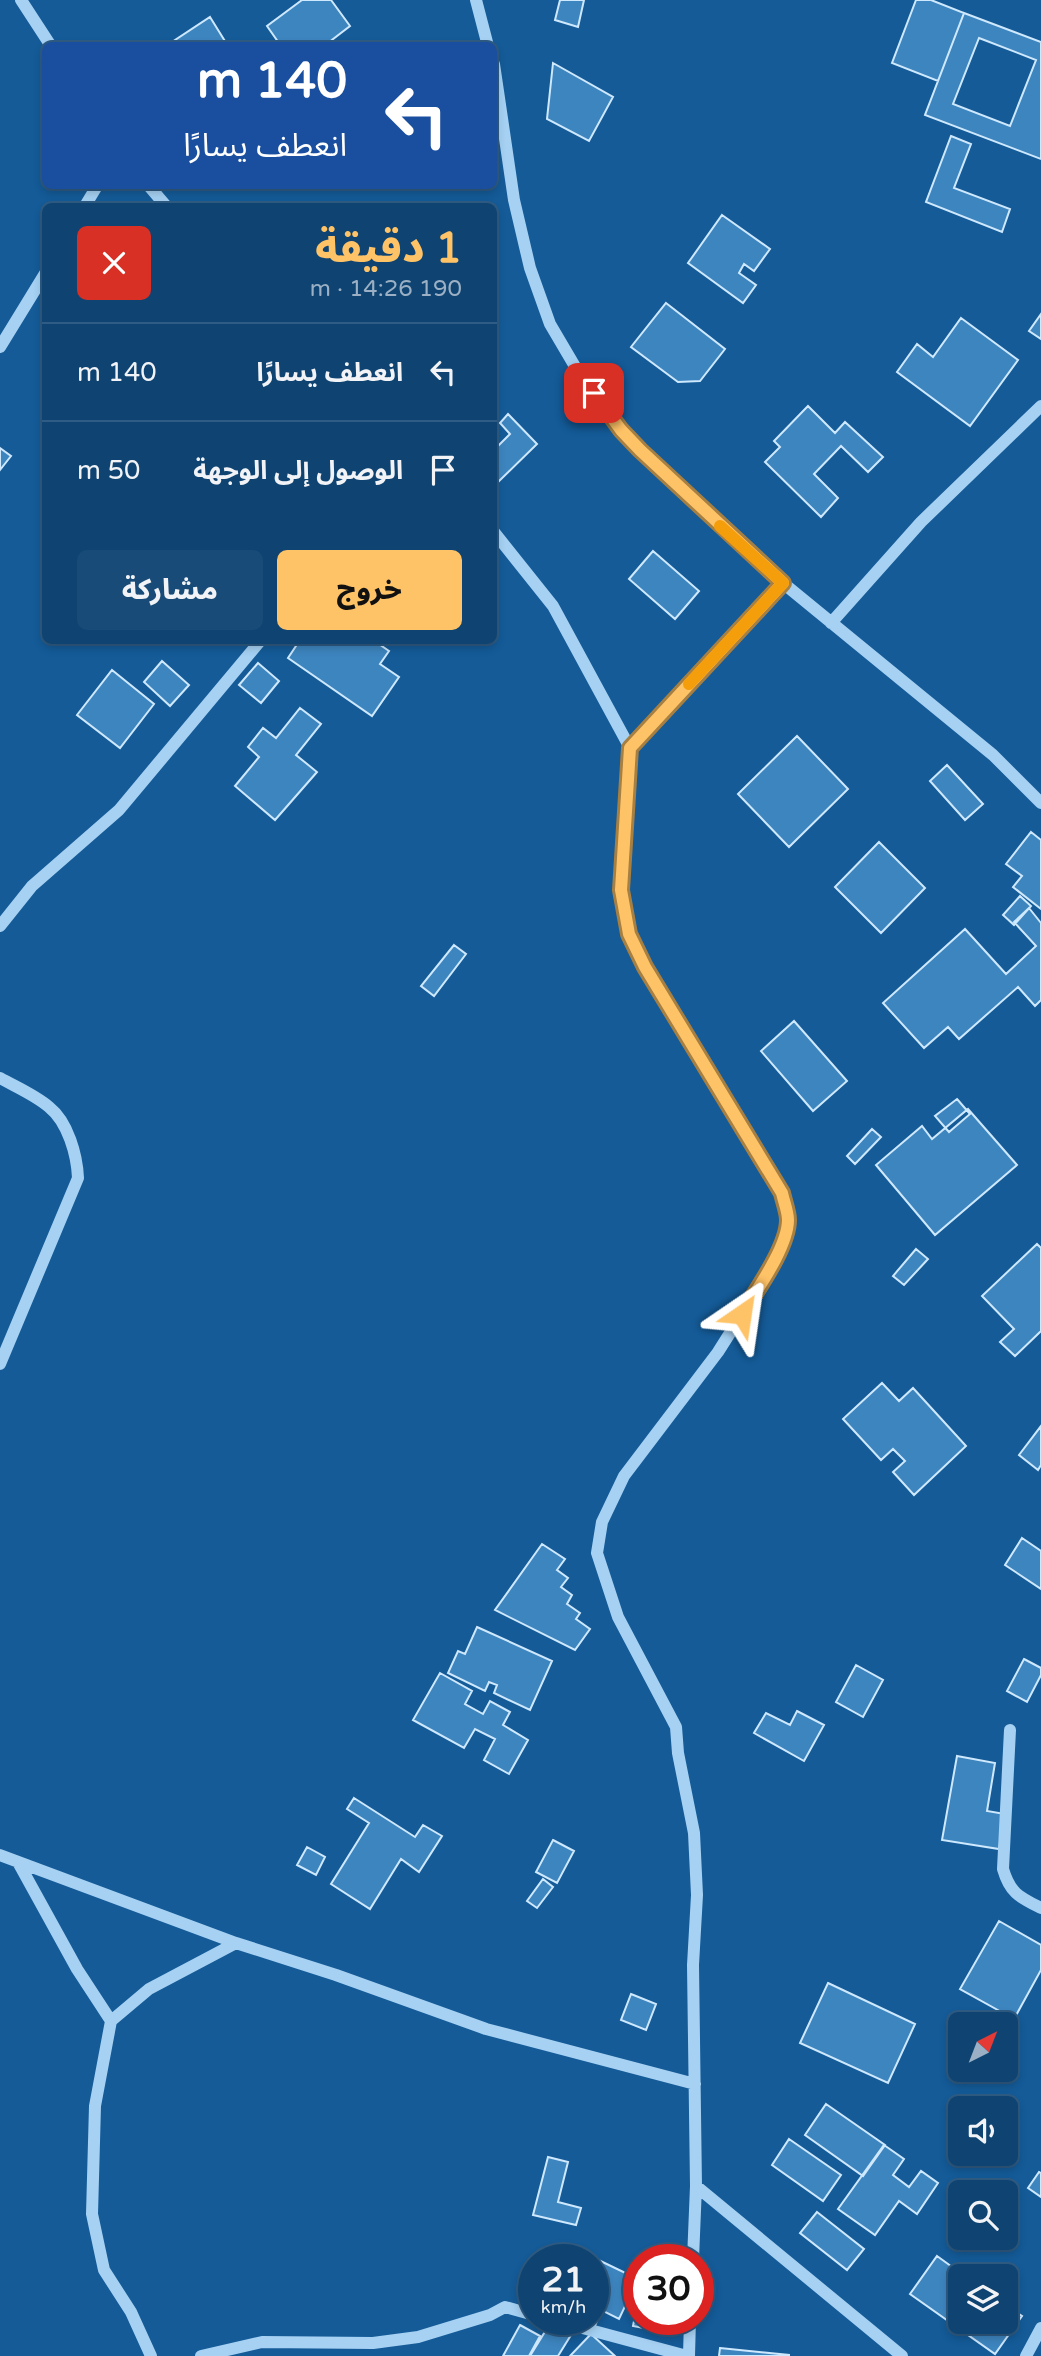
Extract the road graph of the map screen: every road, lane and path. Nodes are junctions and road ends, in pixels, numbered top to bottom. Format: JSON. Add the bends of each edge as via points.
{"nodes":[{"id":1,"x":21,"y":0,"type":"edge"},
{"id":2,"x":476,"y":0,"type":"edge"},
{"id":3,"x":48,"y":42,"type":"edge"},
{"id":4,"x":487,"y":42,"type":"edge"},
{"id":5,"x":497,"y":84,"type":"edge"},
{"id":6,"x":152,"y":189,"type":"edge"},
{"id":7,"x":163,"y":203,"type":"edge"},
{"id":8,"x":42,"y":278,"type":"edge"},
{"id":9,"x":0,"y":347,"type":"edge"},
{"id":10,"x":1041,"y":406,"type":"edge"},
{"id":11,"x":497,"y":536,"type":"edge"},
{"id":12,"x":783,"y":583,"type":"junction"},
{"id":13,"x":831,"y":623,"type":"junction"},
{"id":14,"x":258,"y":644,"type":"edge"},
{"id":15,"x":630,"y":748,"type":"junction"},
{"id":16,"x":1041,"y":803,"type":"edge"},
{"id":17,"x":0,"y":926,"type":"edge"},
{"id":18,"x":0,"y":1078,"type":"edge"},
{"id":19,"x":0,"y":1364,"type":"edge"},
{"id":20,"x":1010,"y":1730,"type":"dead end"},
{"id":21,"x":0,"y":1856,"type":"edge"},
{"id":22,"x":18,"y":1862,"type":"junction"},
{"id":23,"x":1041,"y":1908,"type":"edge"},
{"id":24,"x":236,"y":1943,"type":"junction"},
{"id":25,"x":111,"y":2021,"type":"junction"},
{"id":26,"x":695,"y":2084,"type":"junction"},
{"id":27,"x":696,"y":2186,"type":"junction"},
{"id":28,"x":694,"y":2244,"type":"edge"},
{"id":29,"x":518,"y":2311,"type":"edge"},
{"id":30,"x":1041,"y":2328,"type":"edge"},
{"id":31,"x":609,"y":2335,"type":"edge"},
{"id":32,"x":689,"y":2335,"type":"edge"},
{"id":33,"x":151,"y":2356,"type":"edge"},
{"id":34,"x":201,"y":2356,"type":"edge"},
{"id":35,"x":688,"y":2356,"type":"edge"},
{"id":36,"x":902,"y":2356,"type":"edge"},
{"id":37,"x":1026,"y":2356,"type":"edge"}],
"edges":[{"from":1,"to":3,"type":"street"},
{"from":2,"to":4,"type":"street"},
{"from":5,"to":12,"type":"street","via":[[514,200],[530,268],[550,324],[621,430]]},
{"from":6,"to":7,"type":"street"},
{"from":8,"to":9,"type":"street"},
{"from":10,"to":13,"type":"street","via":[[921,522]]},
{"from":11,"to":15,"type":"street","via":[[553,606]]},
{"from":12,"to":13,"type":"street"},
{"from":12,"to":15,"type":"street"},
{"from":13,"to":16,"type":"street","via":[[993,755]]},
{"from":14,"to":17,"type":"street","via":[[119,810],[32,886]]},
{"from":15,"to":26,"type":"street","via":[[621,873],[629,934],[782,1193],[788,1219],[786,1237],[718,1352],[625,1476],[602,1522],[597,1553],[618,1617],[676,1727],[694,1833]]},
{"from":18,"to":19,"type":"street","via":[[50,1107],[75,1154],[78,1178]]},
{"from":20,"to":23,"type":"street","via":[[1003,1869],[1008,1885],[1020,1898]]},
{"from":21,"to":22,"type":"street"},
{"from":22,"to":24,"type":"street"},
{"from":22,"to":25,"type":"street"},
{"from":24,"to":25,"type":"street","via":[[149,1989]]},
{"from":24,"to":26,"type":"street","via":[[486,2029]]},
{"from":25,"to":33,"type":"street","via":[[95,2106],[92,2214],[104,2270],[131,2312]]},
{"from":26,"to":27,"type":"street"},
{"from":27,"to":28,"type":"street"},
{"from":27,"to":36,"type":"street"},
{"from":29,"to":34,"type":"street","via":[[505,2307],[418,2337],[373,2343],[262,2342]]},
{"from":30,"to":37,"type":"street"},
{"from":31,"to":35,"type":"street"},
{"from":32,"to":35,"type":"street"}]}
